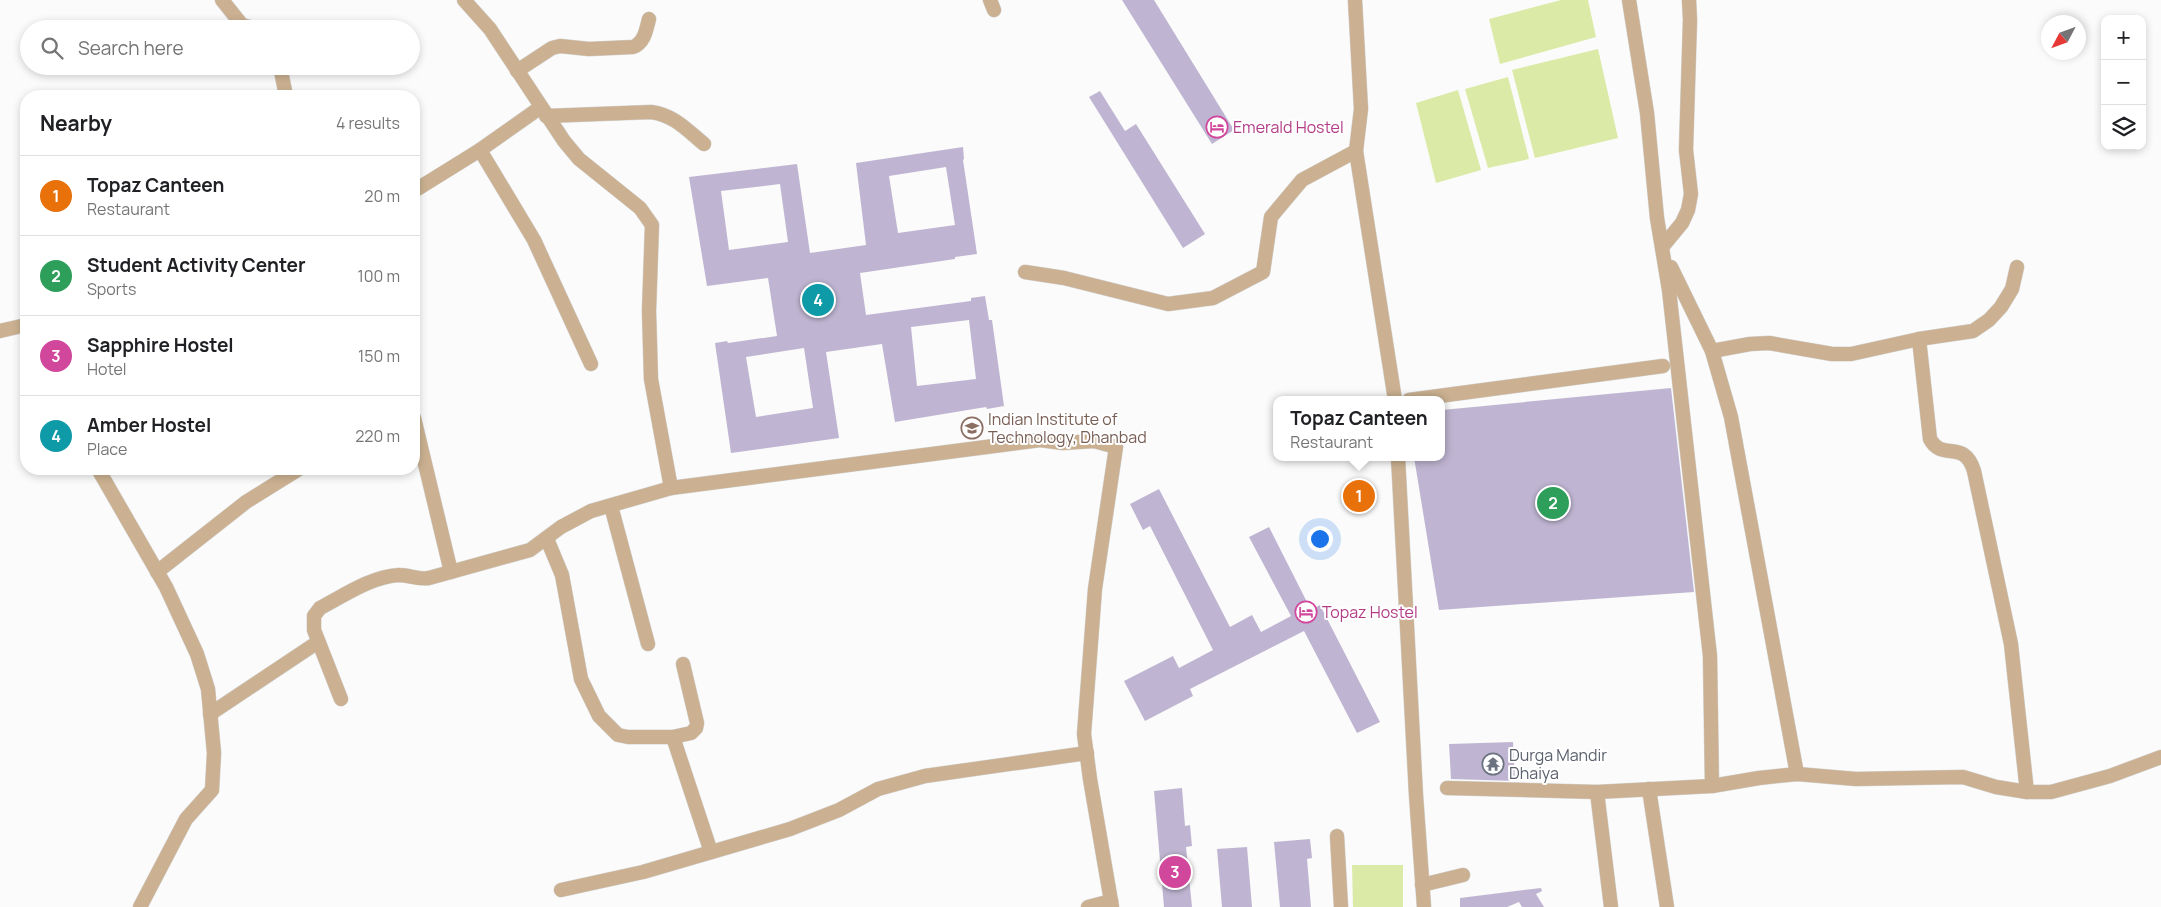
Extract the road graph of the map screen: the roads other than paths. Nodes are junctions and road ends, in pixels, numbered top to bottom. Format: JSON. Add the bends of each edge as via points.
{"nodes":[{"id":1,"x":464,"y":0,"type":"edge"},
{"id":2,"x":1355,"y":0,"type":"edge"},
{"id":3,"x":1629,"y":0,"type":"edge"},
{"id":4,"x":1689,"y":0,"type":"edge"},
{"id":5,"x":227,"y":1,"type":"edge"},
{"id":6,"x":650,"y":19,"type":"dead end"},
{"id":7,"x":239,"y":20,"type":"edge"},
{"id":8,"x":517,"y":71,"type":"junction"},
{"id":9,"x":282,"y":75,"type":"edge"},
{"id":10,"x":285,"y":90,"type":"edge"},
{"id":11,"x":543,"y":112,"type":"junction"},
{"id":12,"x":704,"y":144,"type":"dead end"},
{"id":13,"x":480,"y":150,"type":"junction"},
{"id":14,"x":1356,"y":151,"type":"junction"},
{"id":15,"x":420,"y":187,"type":"edge"},
{"id":16,"x":1664,"y":251,"type":"junction"},
{"id":17,"x":2016,"y":267,"type":"dead end"},
{"id":18,"x":1026,"y":272,"type":"dead end"},
{"id":19,"x":20,"y":326,"type":"edge"},
{"id":20,"x":0,"y":331,"type":"edge"},
{"id":21,"x":1918,"y":339,"type":"junction"},
{"id":22,"x":1712,"y":351,"type":"junction"},
{"id":23,"x":591,"y":364,"type":"dead end"},
{"id":24,"x":1663,"y":366,"type":"dead end"},
{"id":25,"x":1394,"y":396,"type":"edge"},
{"id":26,"x":1439,"y":396,"type":"edge"},
{"id":27,"x":420,"y":442,"type":"edge"},
{"id":28,"x":1398,"y":461,"type":"edge"},
{"id":29,"x":101,"y":475,"type":"edge"},
{"id":30,"x":289,"y":475,"type":"edge"},
{"id":31,"x":671,"y":488,"type":"junction"},
{"id":32,"x":611,"y":506,"type":"junction"},
{"id":33,"x":546,"y":539,"type":"junction"},
{"id":34,"x":157,"y":572,"type":"junction"},
{"id":35,"x":452,"y":572,"type":"junction"},
{"id":36,"x":318,"y":642,"type":"junction"},
{"id":37,"x":648,"y":644,"type":"dead end"},
{"id":38,"x":684,"y":664,"type":"dead end"},
{"id":39,"x":341,"y":699,"type":"dead end"},
{"id":40,"x":210,"y":714,"type":"junction"},
{"id":41,"x":674,"y":737,"type":"junction"},
{"id":42,"x":1086,"y":753,"type":"junction"},
{"id":43,"x":2161,"y":757,"type":"edge"},
{"id":44,"x":1797,"y":774,"type":"junction"},
{"id":45,"x":1712,"y":786,"type":"junction"},
{"id":46,"x":1447,"y":788,"type":"dead end"},
{"id":47,"x":1649,"y":789,"type":"junction"},
{"id":48,"x":1597,"y":792,"type":"junction"},
{"id":49,"x":2027,"y":792,"type":"junction"},
{"id":50,"x":1337,"y":836,"type":"dead end"},
{"id":51,"x":711,"y":852,"type":"junction"},
{"id":52,"x":1463,"y":876,"type":"dead end"},
{"id":53,"x":1422,"y":885,"type":"junction"},
{"id":54,"x":561,"y":890,"type":"dead end"},
{"id":55,"x":1111,"y":904,"type":"edge"},
{"id":56,"x":140,"y":907,"type":"edge"},
{"id":57,"x":1088,"y":907,"type":"edge"},
{"id":58,"x":1341,"y":907,"type":"edge"},
{"id":59,"x":1424,"y":907,"type":"edge"},
{"id":60,"x":1611,"y":907,"type":"edge"},
{"id":61,"x":1667,"y":907,"type":"edge"}],
"edges":[{"from":1,"to":8,"type":"street","via":[[490,29]]},
{"from":2,"to":14,"type":"street","via":[[1361,109]]},
{"from":3,"to":16,"type":"street"},
{"from":4,"to":16,"type":"street","via":[[1686,150],[1691,194],[1682,223]]},
{"from":5,"to":7,"type":"street"},
{"from":6,"to":8,"type":"street","via":[[639,45],[589,49],[560,46]]},
{"from":8,"to":11,"type":"street"},
{"from":9,"to":10,"type":"street"},
{"from":11,"to":12,"type":"street","via":[[665,114]]},
{"from":11,"to":13,"type":"street"},
{"from":11,"to":31,"type":"street","via":[[579,159],[640,208],[652,225],[651,379]]},
{"from":13,"to":15,"type":"street"},
{"from":13,"to":23,"type":"street","via":[[534,240]]},
{"from":14,"to":18,"type":"street","via":[[1302,180],[1271,216],[1263,272],[1213,298],[1168,304],[1064,278]]},
{"from":14,"to":25,"type":"street"},
{"from":16,"to":22,"type":"street"},
{"from":16,"to":45,"type":"street","via":[[1710,656]]},
{"from":17,"to":21,"type":"street","via":[[2012,289],[1989,320],[1973,331]]},
{"from":19,"to":20,"type":"street"},
{"from":21,"to":22,"type":"street","via":[[1851,354],[1768,343]]},
{"from":21,"to":49,"type":"street","via":[[1930,439],[1937,448],[1962,453],[1974,471],[2011,644]]},
{"from":22,"to":44,"type":"street","via":[[1731,417]]},
{"from":24,"to":26,"type":"street"},
{"from":27,"to":35,"type":"street"},
{"from":28,"to":53,"type":"street"},
{"from":29,"to":34,"type":"street"},
{"from":30,"to":34,"type":"street","via":[[246,502]]},
{"from":31,"to":32,"type":"street"},
{"from":31,"to":42,"type":"street","via":[[1040,440],[1063,443],[1094,441],[1116,447],[1095,589],[1084,734]]},
{"from":32,"to":33,"type":"street","via":[[591,511]]},
{"from":32,"to":37,"type":"street"},
{"from":33,"to":35,"type":"street","via":[[530,550]]},
{"from":33,"to":41,"type":"street","via":[[562,576],[581,678],[599,716],[618,735]]},
{"from":34,"to":40,"type":"street","via":[[197,654],[208,689]]},
{"from":35,"to":36,"type":"street","via":[[419,580],[408,575],[375,580],[320,608],[314,616]]},
{"from":36,"to":39,"type":"street"},
{"from":36,"to":40,"type":"street"},
{"from":38,"to":41,"type":"street","via":[[697,723],[691,733]]},
{"from":40,"to":56,"type":"street","via":[[214,754],[212,790],[186,819]]},
{"from":41,"to":51,"type":"street"},
{"from":42,"to":51,"type":"street","via":[[925,776],[878,789],[839,810],[790,829]]},
{"from":42,"to":55,"type":"street"},
{"from":43,"to":49,"type":"street","via":[[2110,776],[2051,792]]},
{"from":44,"to":45,"type":"street"},
{"from":44,"to":49,"type":"street","via":[[1856,779],[1963,777]]},
{"from":45,"to":47,"type":"street"},
{"from":46,"to":48,"type":"street"},
{"from":47,"to":48,"type":"street"},
{"from":47,"to":61,"type":"street"},
{"from":48,"to":60,"type":"street"},
{"from":50,"to":58,"type":"street"},
{"from":51,"to":54,"type":"street","via":[[643,872]]},
{"from":52,"to":53,"type":"street"},
{"from":53,"to":59,"type":"street"},
{"from":55,"to":57,"type":"street"}]}
